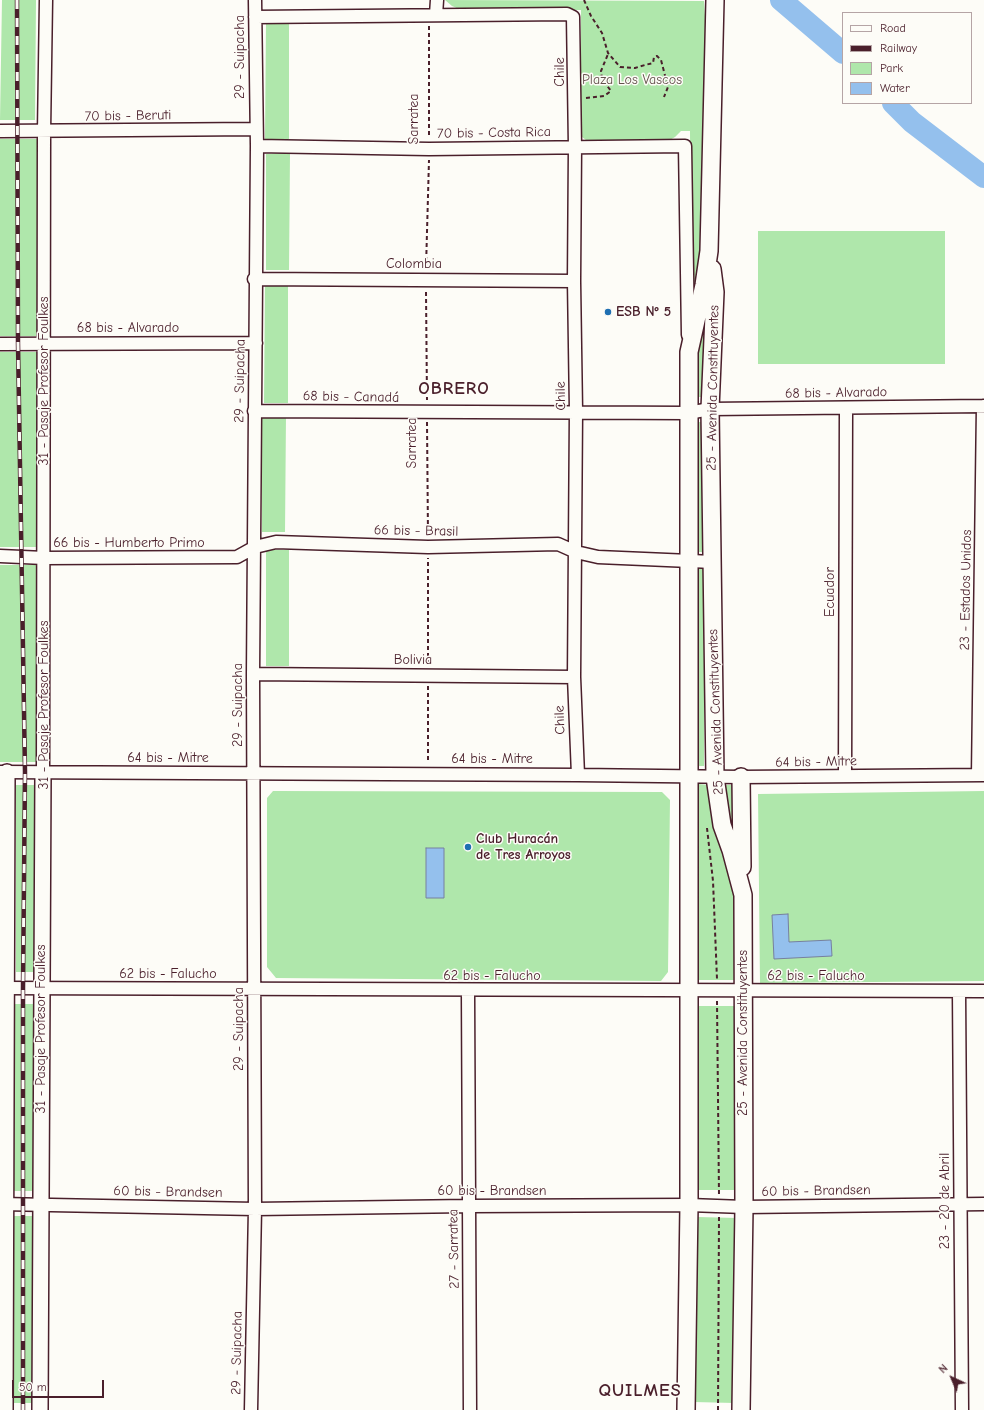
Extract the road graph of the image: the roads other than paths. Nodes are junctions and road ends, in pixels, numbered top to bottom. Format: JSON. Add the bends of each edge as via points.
{"nodes":[{"id":1,"x":46,"y":0,"type":"edge"},
{"id":2,"x":254,"y":0,"type":"edge"},
{"id":3,"x":437,"y":0,"type":"edge"},
{"id":4,"x":715,"y":0,"type":"edge"},
{"id":5,"x":432,"y":15,"type":"junction"},
{"id":6,"x":255,"y":17,"type":"junction"},
{"id":7,"x":256,"y":129,"type":"junction"},
{"id":8,"x":0,"y":131,"type":"edge"},
{"id":9,"x":44,"y":132,"type":"junction"},
{"id":10,"x":256,"y":146,"type":"junction"},
{"id":11,"x":685,"y":146,"type":"joint"},
{"id":12,"x":575,"y":147,"type":"junction"},
{"id":13,"x":709,"y":251,"type":"junction"},
{"id":14,"x":254,"y":279,"type":"junction"},
{"id":15,"x":574,"y":281,"type":"junction"},
{"id":16,"x":44,"y":343,"type":"junction"},
{"id":17,"x":256,"y":343,"type":"junction"},
{"id":18,"x":0,"y":344,"type":"edge"},
{"id":19,"x":689,"y":352,"type":"junction"},
{"id":20,"x":983,"y":406,"type":"edge"},
{"id":21,"x":846,"y":408,"type":"junction"},
{"id":22,"x":710,"y":409,"type":"junction"},
{"id":23,"x":254,"y":411,"type":"junction"},
{"id":24,"x":576,"y":412,"type":"junction"},
{"id":25,"x":688,"y":413,"type":"junction"},
{"id":26,"x":255,"y":547,"type":"junction"},
{"id":27,"x":576,"y":552,"type":"junction"},
{"id":28,"x":0,"y":556,"type":"edge"},
{"id":29,"x":44,"y":558,"type":"junction"},
{"id":30,"x":688,"y":561,"type":"junction"},
{"id":31,"x":713,"y":562,"type":"junction"},
{"id":32,"x":253,"y":674,"type":"junction"},
{"id":33,"x":574,"y":677,"type":"junction"},
{"id":34,"x":3,"y":772,"type":"edge"},
{"id":35,"x":43,"y":772,"type":"junction"},
{"id":36,"x":253,"y":774,"type":"junction"},
{"id":37,"x":578,"y":775,"type":"junction"},
{"id":38,"x":981,"y":775,"type":"edge"},
{"id":39,"x":688,"y":776,"type":"junction"},
{"id":40,"x":845,"y":776,"type":"junction"},
{"id":41,"x":715,"y":777,"type":"junction"},
{"id":42,"x":742,"y":777,"type":"junction"},
{"id":43,"x":743,"y":895,"type":"junction"},
{"id":44,"x":4,"y":988,"type":"edge"},
{"id":45,"x":42,"y":988,"type":"junction"},
{"id":46,"x":254,"y":989,"type":"junction"},
{"id":47,"x":468,"y":991,"type":"junction"},
{"id":48,"x":688,"y":991,"type":"junction"},
{"id":49,"x":959,"y":991,"type":"junction"},
{"id":50,"x":984,"y":991,"type":"edge"},
{"id":51,"x":743,"y":992,"type":"junction"},
{"id":52,"x":3,"y":1204,"type":"edge"},
{"id":53,"x":960,"y":1204,"type":"junction"},
{"id":54,"x":984,"y":1204,"type":"edge"},
{"id":55,"x":689,"y":1205,"type":"junction"},
{"id":56,"x":40,"y":1206,"type":"junction"},
{"id":57,"x":468,"y":1206,"type":"junction"},
{"id":58,"x":744,"y":1207,"type":"junction"},
{"id":59,"x":255,"y":1208,"type":"junction"},
{"id":60,"x":5,"y":1410,"type":"edge"},
{"id":61,"x":40,"y":1410,"type":"edge"},
{"id":62,"x":251,"y":1410,"type":"edge"},
{"id":63,"x":470,"y":1410,"type":"edge"},
{"id":64,"x":686,"y":1410,"type":"edge"},
{"id":65,"x":741,"y":1410,"type":"edge"},
{"id":66,"x":962,"y":1410,"type":"edge"}],
"edges":[{"from":1,"to":9,"type":"street","name":"31 - Pasaje Profesor Foulkes"},
{"from":2,"to":6,"type":"street","name":"29 - Suipacha"},
{"from":3,"to":5,"type":"street"},
{"from":4,"to":13,"type":"main road","name":"25 - Avenida Constituyentes"},
{"from":5,"to":6,"type":"street"},
{"from":5,"to":12,"type":"street","name":"Chile","via":[[567,14],[573,17]]},
{"from":6,"to":7,"type":"street","name":"29 - Suipacha"},
{"from":7,"to":9,"type":"street","name":"70 bis - Beruti"},
{"from":7,"to":10,"type":"street","name":"29 - Suipacha"},
{"from":8,"to":9,"type":"street","name":"70 bis - Beruti"},
{"from":9,"to":16,"type":"street","name":"31 - Pasaje Profesor Foulkes"},
{"from":10,"to":12,"type":"street","name":"70 bis - Costa Rica","via":[[429,149]]},
{"from":10,"to":14,"type":"street","name":"29 - Suipacha"},
{"from":11,"to":12,"type":"street","name":"70 bis - Costa Rica"},
{"from":11,"to":19,"type":"street","name":"25 - Avenida Constituyentes"},
{"from":12,"to":15,"type":"street","name":"Chile"},
{"from":13,"to":19,"type":"main road","name":"25 - Avenida Constituyentes"},
{"from":13,"to":22,"type":"main road","name":"25 - Avenida Constituyentes","via":[[715,292]]},
{"from":14,"to":15,"type":"street","name":"Colombia"},
{"from":14,"to":17,"type":"street","name":"29 - Suipacha"},
{"from":15,"to":24,"type":"street","name":"Chile"},
{"from":16,"to":17,"type":"street","name":"68 bis - Alvarado"},
{"from":16,"to":18,"type":"street","name":"68 bis - Alvarado"},
{"from":16,"to":29,"type":"street","name":"31 - Pasaje Profesor Foulkes"},
{"from":17,"to":23,"type":"street","name":"29 - Suipacha"},
{"from":19,"to":25,"type":"main road","name":"25 - Avenida Constituyentes"},
{"from":20,"to":21,"type":"street","name":"68 bis - Alvarado"},
{"from":20,"to":38,"type":"street","name":"23 - Estados Unidos"},
{"from":21,"to":22,"type":"street","name":"68 bis - Alvarado"},
{"from":21,"to":40,"type":"street","name":"Ecuador"},
{"from":22,"to":25,"type":"street","name":"68 bis - Alvarado"},
{"from":22,"to":31,"type":"main road","name":"25 - Avenida Constituyentes"},
{"from":23,"to":24,"type":"street","name":"68 bis - Canadá"},
{"from":23,"to":26,"type":"street","name":"29 - Suipacha"},
{"from":24,"to":25,"type":"street","name":"68 bis - Canadá"},
{"from":24,"to":27,"type":"street","name":"Chile"},
{"from":25,"to":30,"type":"main road","name":"25 - Avenida Constituyentes"},
{"from":26,"to":27,"type":"street","name":"66 bis - Brasil","via":[[276,542],[428,547],[558,544]]},
{"from":26,"to":29,"type":"street","name":"66 bis - Humberto Primo","via":[[238,557]]},
{"from":26,"to":32,"type":"street","name":"29 - Suipacha"},
{"from":27,"to":30,"type":"street","via":[[598,557]]},
{"from":27,"to":33,"type":"street","name":"Chile"},
{"from":28,"to":29,"type":"street","name":"66 bis - Humberto Primo"},
{"from":29,"to":35,"type":"street","name":"31 - Pasaje Profesor Foulkes"},
{"from":30,"to":31,"type":"street"},
{"from":30,"to":39,"type":"main road","name":"25 - Avenida Constituyentes"},
{"from":31,"to":41,"type":"main road","name":"25 - Avenida Constituyentes"},
{"from":32,"to":33,"type":"street","name":"Bolivia"},
{"from":32,"to":36,"type":"street","name":"29 - Suipacha"},
{"from":33,"to":37,"type":"street","name":"Chile"},
{"from":34,"to":35,"type":"street","name":"64 bis - Mitre"},
{"from":34,"to":44,"type":"street"},
{"from":35,"to":36,"type":"street","name":"64 bis - Mitre"},
{"from":35,"to":45,"type":"street","name":"31 - Pasaje Profesor Foulkes"},
{"from":36,"to":37,"type":"street","name":"64 bis - Mitre"},
{"from":36,"to":46,"type":"street","name":"29 - Suipacha"},
{"from":37,"to":39,"type":"street","name":"64 bis - Mitre"},
{"from":38,"to":40,"type":"street","name":"64 bis - Mitre"},
{"from":39,"to":41,"type":"street","name":"64 bis - Mitre"},
{"from":39,"to":48,"type":"main road","name":"25 - Avenida Constituyentes"},
{"from":40,"to":42,"type":"street","name":"64 bis - Mitre"},
{"from":41,"to":42,"type":"street","name":"64 bis - Mitre"},
{"from":41,"to":43,"type":"main road","name":"25 - Avenida Constituyentes","via":[[722,825],[732,850]]},
{"from":42,"to":43,"type":"main road"},
{"from":43,"to":51,"type":"main road","name":"25 - Avenida Constituyentes"},
{"from":44,"to":45,"type":"street","name":"62 bis - Falucho"},
{"from":44,"to":52,"type":"street"},
{"from":45,"to":46,"type":"street","name":"62 bis - Falucho"},
{"from":45,"to":56,"type":"street","name":"31 - Pasaje Profesor Foulkes"},
{"from":46,"to":47,"type":"street","name":"62 bis - Falucho"},
{"from":46,"to":59,"type":"street","name":"29 - Suipacha"},
{"from":47,"to":48,"type":"street","name":"62 bis - Falucho"},
{"from":47,"to":57,"type":"street","name":"27 - Sarratea"},
{"from":48,"to":51,"type":"street","name":"62 bis - Falucho"},
{"from":48,"to":55,"type":"main road","name":"25 - Avenida Constituyentes"},
{"from":49,"to":50,"type":"street","name":"62 bis - Falucho"},
{"from":49,"to":51,"type":"street","name":"62 bis - Falucho"},
{"from":49,"to":53,"type":"street","name":"23 - 20 de Abril"},
{"from":51,"to":58,"type":"main road","name":"25 - Avenida Constituyentes"},
{"from":52,"to":56,"type":"street","name":"60 bis - Brandsen"},
{"from":52,"to":60,"type":"street"},
{"from":53,"to":54,"type":"street","name":"60 bis - Brandsen"},
{"from":53,"to":58,"type":"street","name":"60 bis - Brandsen"},
{"from":53,"to":66,"type":"street","name":"23 - 20 de Abril"},
{"from":55,"to":57,"type":"street","name":"60 bis - Brandsen"},
{"from":55,"to":58,"type":"street","name":"60 bis - Brandsen"},
{"from":55,"to":64,"type":"main road","name":"25 - Avenida Constituyentes"},
{"from":56,"to":59,"type":"street","name":"60 bis - Brandsen"},
{"from":56,"to":61,"type":"street","name":"31 - Pasaje Profesor Foulkes"},
{"from":57,"to":59,"type":"street","name":"60 bis - Brandsen"},
{"from":57,"to":63,"type":"street","name":"27 - Sarratea"},
{"from":58,"to":65,"type":"main road","name":"25 - Avenida Constituyentes"},
{"from":59,"to":62,"type":"street","name":"29 - Suipacha"}]}
